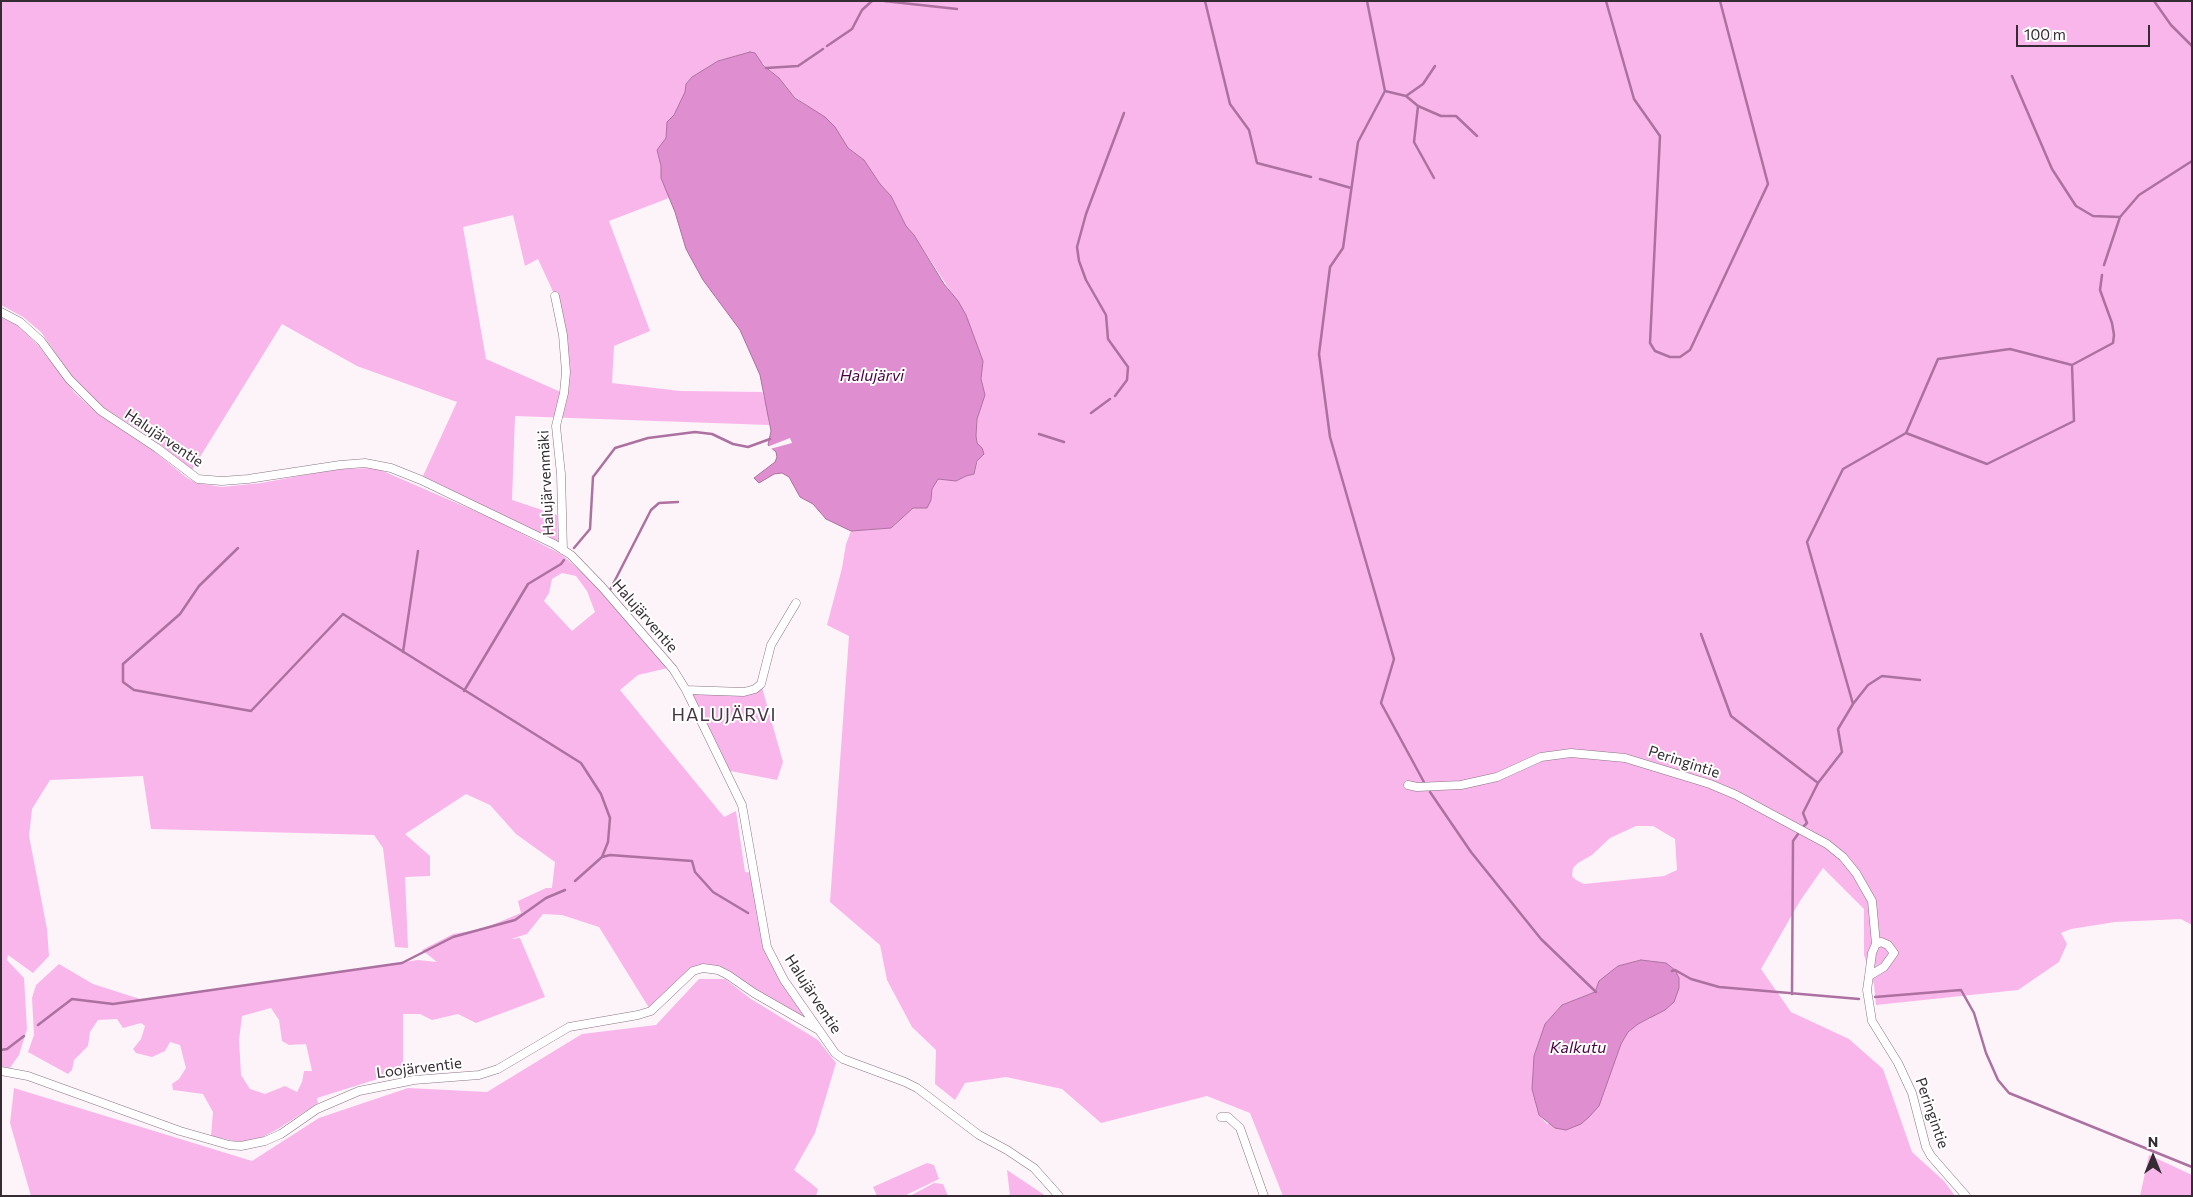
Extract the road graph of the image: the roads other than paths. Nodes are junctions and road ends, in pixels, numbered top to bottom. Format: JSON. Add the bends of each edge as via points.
{"nodes":[{"id":1,"x":555,"y":296,"type":"dead end"},
{"id":2,"x":1,"y":312,"type":"edge"},
{"id":3,"x":563,"y":550,"type":"junction"},
{"id":4,"x":796,"y":603,"type":"dead end"},
{"id":5,"x":686,"y":690,"type":"junction"},
{"id":6,"x":1408,"y":785,"type":"dead end"},
{"id":7,"x":1876,"y":944,"type":"junction"},
{"id":8,"x":1869,"y":976,"type":"junction"},
{"id":9,"x":819,"y":1030,"type":"junction"},
{"id":10,"x":1,"y":1071,"type":"edge"},
{"id":11,"x":1221,"y":1117,"type":"dead end"},
{"id":12,"x":1059,"y":1196,"type":"edge"},
{"id":13,"x":1264,"y":1196,"type":"edge"},
{"id":14,"x":1966,"y":1196,"type":"edge"}],
"edges":[{"from":1,"to":3,"type":"street","name":"Halujärvenmäki","via":[[566,372],[556,426]]},
{"from":2,"to":3,"type":"street","name":"Halujärventie","via":[[20,322],[41,341],[69,379],[101,411],[198,479],[248,479],[365,463],[391,468]]},
{"from":3,"to":5,"type":"street","name":"Halujärventie","via":[[602,587],[673,668]]},
{"from":4,"to":5,"type":"street","via":[[771,645],[761,684],[756,689],[744,692]]},
{"from":5,"to":9,"type":"street","name":"Halujärventie","via":[[742,805],[767,946],[784,980]]},
{"from":6,"to":7,"type":"street","name":"Peringintie","via":[[1461,785],[1497,777],[1541,757],[1571,752],[1625,758],[1710,784],[1827,844],[1844,857],[1872,901]]},
{"from":7,"to":8,"type":"street","name":"Peringintie"},
{"from":7,"to":8,"type":"street","via":[[1888,945],[1894,953],[1884,967]]},
{"from":8,"to":14,"type":"street","name":"Peringintie","via":[[1867,996],[1872,1021],[1912,1093],[1926,1147]]},
{"from":9,"to":10,"type":"street","name":"Loojärventie","via":[[728,975],[703,968],[694,971],[651,1011],[569,1027],[498,1069],[479,1075],[414,1080],[359,1090],[317,1109],[281,1134],[242,1146],[180,1130],[28,1076]]},
{"from":9,"to":12,"type":"street","name":"Halujärventie","via":[[843,1059],[918,1088],[979,1135],[1034,1168]]},
{"from":11,"to":13,"type":"street","via":[[1228,1117],[1240,1128]]}]}
